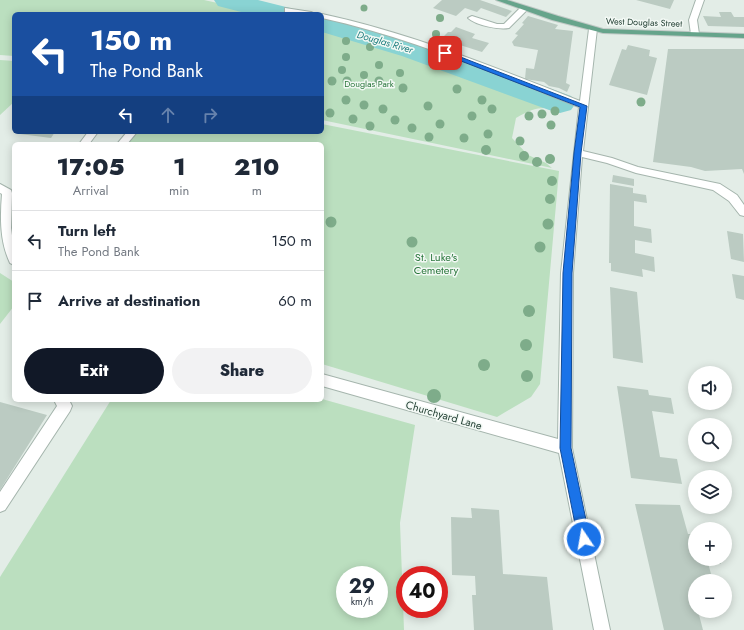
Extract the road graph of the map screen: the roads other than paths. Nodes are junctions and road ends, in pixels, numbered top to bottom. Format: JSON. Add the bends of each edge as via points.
{"nodes":[{"id":1,"x":500,"y":0,"type":"edge"},
{"id":2,"x":700,"y":0,"type":"edge"},
{"id":3,"x":525,"y":8,"type":"junction"},
{"id":4,"x":288,"y":10,"type":"dead end"},
{"id":5,"x":300,"y":12,"type":"edge"},
{"id":6,"x":324,"y":17,"type":"edge"},
{"id":7,"x":472,"y":18,"type":"dead end"},
{"id":8,"x":593,"y":29,"type":"junction"},
{"id":9,"x":695,"y":34,"type":"junction"},
{"id":10,"x":744,"y":36,"type":"edge"},
{"id":11,"x":584,"y":106,"type":"junction"},
{"id":12,"x":130,"y":134,"type":"edge"},
{"id":13,"x":124,"y":142,"type":"edge"},
{"id":14,"x":578,"y":153,"type":"junction"},
{"id":15,"x":7,"y":191,"type":"edge"},
{"id":16,"x":744,"y":212,"type":"edge"},
{"id":17,"x":12,"y":258,"type":"edge"},
{"id":18,"x":324,"y":381,"type":"edge"},
{"id":19,"x":62,"y":402,"type":"edge"},
{"id":20,"x":566,"y":448,"type":"junction"},
{"id":21,"x":0,"y":505,"type":"edge"},
{"id":22,"x":602,"y":630,"type":"edge"}],
"edges":[{"from":1,"to":3,"type":"main road","name":"West Douglas Street"},
{"from":2,"to":9,"type":"street","via":[[692,18]]},
{"from":3,"to":7,"type":"street","via":[[506,26],[496,26]]},
{"from":3,"to":8,"type":"main road","name":"West Douglas Street"},
{"from":4,"to":5,"type":"street"},
{"from":6,"to":11,"type":"street","via":[[377,30],[472,62]]},
{"from":8,"to":9,"type":"main road","name":"West Douglas Street","via":[[613,32]]},
{"from":8,"to":11,"type":"street"},
{"from":9,"to":10,"type":"main road","name":"West Douglas Street"},
{"from":11,"to":14,"type":"street"},
{"from":12,"to":13,"type":"street"},
{"from":14,"to":16,"type":"street","via":[[609,160],[636,170],[716,187],[733,198]]},
{"from":14,"to":20,"type":"street","via":[[568,273]]},
{"from":15,"to":17,"type":"street","via":[[6,234]]},
{"from":18,"to":20,"type":"street","name":"Churchyard Lane"},
{"from":19,"to":21,"type":"street","via":[[65,406]]},
{"from":20,"to":22,"type":"street"}]}
